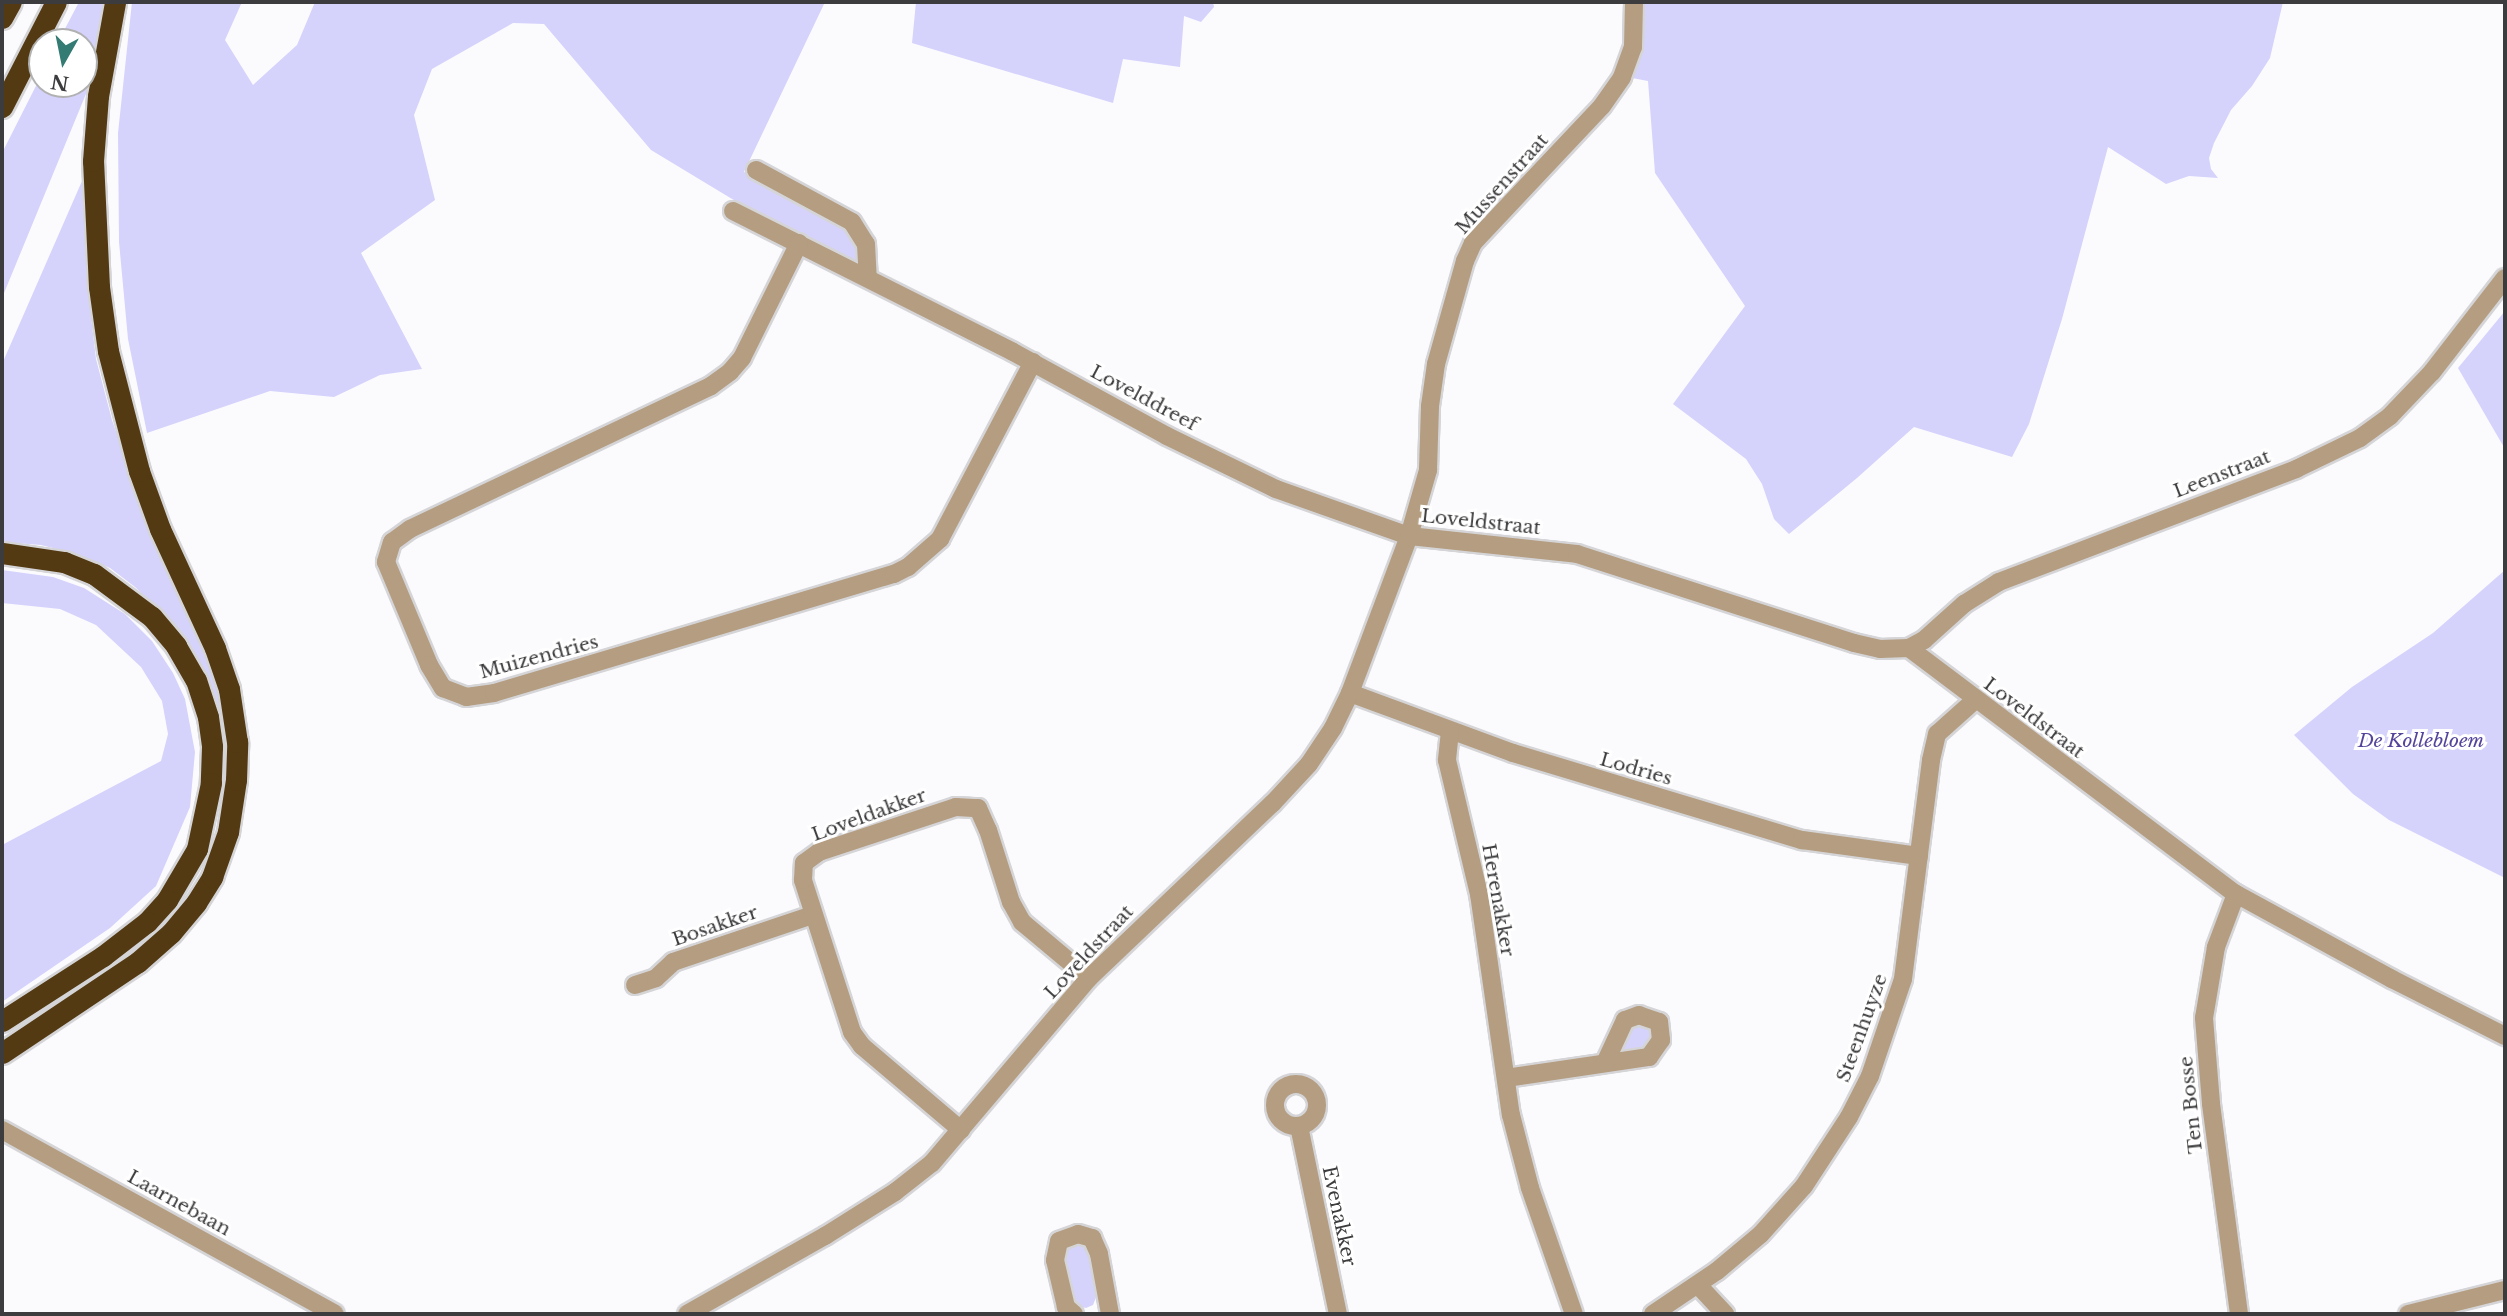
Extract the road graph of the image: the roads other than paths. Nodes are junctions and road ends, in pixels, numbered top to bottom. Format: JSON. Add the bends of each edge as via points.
{"nodes":[{"id":1,"x":11,"y":2,"type":"edge"},
{"id":2,"x":56,"y":2,"type":"edge"},
{"id":3,"x":115,"y":2,"type":"edge"},
{"id":4,"x":1634,"y":2,"type":"edge"},
{"id":5,"x":2,"y":18,"type":"edge"},
{"id":6,"x":2,"y":107,"type":"edge"},
{"id":7,"x":756,"y":170,"type":"dead end"},
{"id":8,"x":733,"y":211,"type":"dead end"},
{"id":9,"x":799,"y":243,"type":"junction"},
{"id":10,"x":868,"y":278,"type":"junction"},
{"id":11,"x":2505,"y":278,"type":"edge"},
{"id":12,"x":1032,"y":362,"type":"junction"},
{"id":13,"x":1409,"y":536,"type":"junction"},
{"id":14,"x":2,"y":553,"type":"edge"},
{"id":15,"x":1909,"y":648,"type":"junction"},
{"id":16,"x":1350,"y":693,"type":"junction"},
{"id":17,"x":1975,"y":700,"type":"junction"},
{"id":18,"x":1450,"y":731,"type":"junction"},
{"id":19,"x":1919,"y":856,"type":"junction"},
{"id":20,"x":2236,"y":894,"type":"junction"},
{"id":21,"x":813,"y":915,"type":"junction"},
{"id":22,"x":1089,"y":978,"type":"junction"},
{"id":23,"x":635,"y":985,"type":"dead end"},
{"id":24,"x":2,"y":1021,"type":"edge"},
{"id":25,"x":2505,"y":1036,"type":"edge"},
{"id":26,"x":2,"y":1053,"type":"edge"},
{"id":27,"x":1605,"y":1063,"type":"dead end"},
{"id":28,"x":1506,"y":1078,"type":"junction"},
{"id":29,"x":1299,"y":1126,"type":"dead end"},
{"id":30,"x":2,"y":1130,"type":"edge"},
{"id":31,"x":961,"y":1130,"type":"junction"},
{"id":32,"x":1698,"y":1285,"type":"junction"},
{"id":33,"x":2505,"y":1290,"type":"edge"},
{"id":34,"x":335,"y":1314,"type":"edge"},
{"id":35,"x":687,"y":1314,"type":"edge"},
{"id":36,"x":1074,"y":1314,"type":"edge"},
{"id":37,"x":1110,"y":1314,"type":"edge"},
{"id":38,"x":1338,"y":1314,"type":"edge"},
{"id":39,"x":1574,"y":1314,"type":"edge"},
{"id":40,"x":1653,"y":1314,"type":"edge"},
{"id":41,"x":1725,"y":1314,"type":"edge"},
{"id":42,"x":2239,"y":1314,"type":"edge"},
{"id":43,"x":2408,"y":1314,"type":"edge"}],
"edges":[{"from":1,"to":5,"type":"highway"},
{"from":2,"to":6,"type":"highway"},
{"from":3,"to":26,"type":"highway","via":[[98,96],[93,161],[95,247],[108,351],[139,471],[229,689],[237,742],[236,780],[228,832],[197,903],[138,962]]},
{"from":4,"to":13,"type":"street","name":"Mussenstraat","via":[[1633,47],[1622,78],[1479,236],[1465,261],[1436,364],[1428,470]]},
{"from":7,"to":10,"type":"street","via":[[852,222],[866,244]]},
{"from":8,"to":9,"type":"street","name":"Lovelddreef"},
{"from":9,"to":10,"type":"street","name":"Lovelddreef"},
{"from":9,"to":12,"type":"street","name":"Muizendries","via":[[742,358],[730,373],[410,529],[392,542],[386,562],[443,688],[466,697],[494,693],[908,567],[940,539]]},
{"from":10,"to":12,"type":"street","name":"Lovelddreef"},
{"from":11,"to":15,"type":"street","name":"Leenstraat","via":[[2432,372],[2390,416],[2360,438],[2296,469],[1999,582]]},
{"from":12,"to":13,"type":"street","name":"Lovelddreef","via":[[1276,489]]},
{"from":13,"to":15,"type":"street","name":"Loveldstraat","via":[[1577,554],[1854,643],[1880,649]]},
{"from":13,"to":16,"type":"street","name":"Loveldstraat"},
{"from":14,"to":24,"type":"highway","via":[[28,554],[74,566],[122,592],[152,617],[196,680],[212,747],[211,783],[197,849],[167,900],[103,956]]},
{"from":15,"to":17,"type":"street","name":"Loveldstraat"},
{"from":16,"to":18,"type":"street","name":"Lodries"},
{"from":16,"to":22,"type":"street","name":"Loveldstraat","via":[[1309,764]]},
{"from":17,"to":19,"type":"street","name":"Steenhuyze","via":[[1937,734]]},
{"from":17,"to":20,"type":"street","name":"Loveldstraat"},
{"from":18,"to":19,"type":"street","name":"Lodries","via":[[1580,775],[1802,840]]},
{"from":18,"to":28,"type":"street","name":"Herenakker","via":[[1447,760],[1479,894]]},
{"from":19,"to":32,"type":"street","name":"Steenhuyze","via":[[1903,979],[1877,1057],[1849,1117],[1804,1186],[1780,1213]]},
{"from":20,"to":25,"type":"street","name":"Loveldstraat"},
{"from":20,"to":42,"type":"street","name":"Ten Bosse","via":[[2216,947],[2204,1018]]},
{"from":21,"to":22,"type":"street","name":"Loveldakker","via":[[803,872],[804,863],[819,852],[956,807],[978,808],[1022,922]]},
{"from":21,"to":23,"type":"street","name":"Bosakker","via":[[673,962],[656,978]]},
{"from":21,"to":31,"type":"street","name":"Loveldakker","via":[[852,1032],[862,1046]]},
{"from":22,"to":31,"type":"street","name":"Loveldstraat"},
{"from":27,"to":28,"type":"street"},
{"from":28,"to":39,"type":"street","name":"Herenakker","via":[[1530,1188]]},
{"from":29,"to":38,"type":"street","name":"Evenakker"},
{"from":30,"to":34,"type":"street","name":"Laarnebaan"},
{"from":31,"to":35,"type":"street","name":"Loveldstraat","via":[[932,1163],[895,1192]]},
{"from":32,"to":40,"type":"street","name":"Steenhuyze"},
{"from":32,"to":41,"type":"street"},
{"from":33,"to":43,"type":"street"},
{"from":36,"to":37,"type":"street","via":[[1066,1307],[1055,1260],[1059,1241],[1078,1234],[1092,1238],[1099,1254]]}]}
